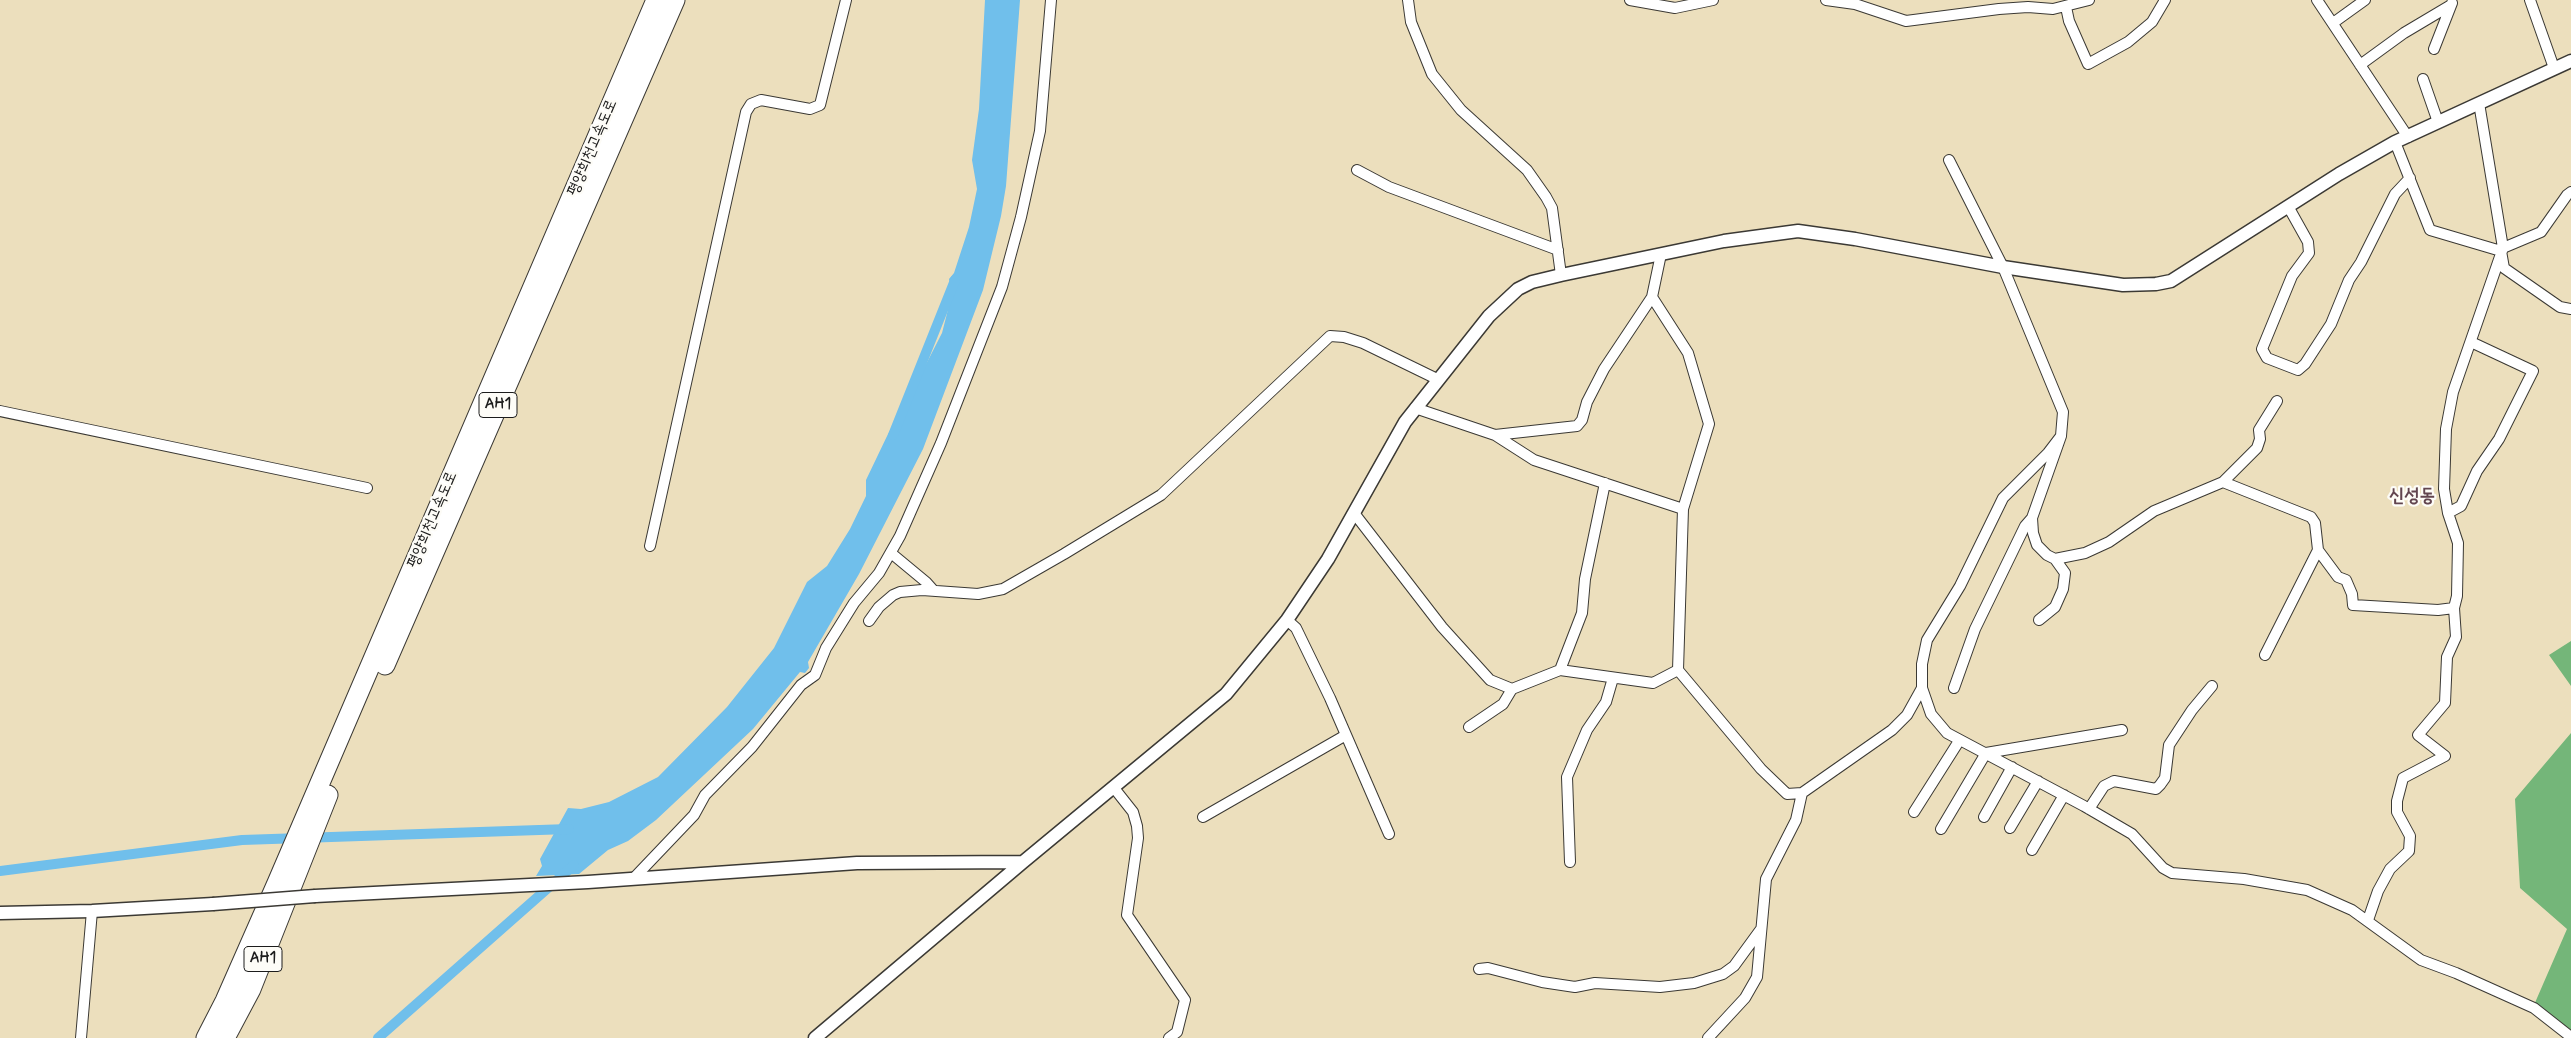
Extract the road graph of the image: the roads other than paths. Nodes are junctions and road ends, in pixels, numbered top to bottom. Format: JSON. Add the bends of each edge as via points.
{"nodes":[{"id":1,"x":656,"y":0,"type":"edge"},
{"id":2,"x":675,"y":0,"type":"edge"},
{"id":3,"x":846,"y":0,"type":"edge"},
{"id":4,"x":1051,"y":0,"type":"edge"},
{"id":5,"x":1408,"y":0,"type":"edge"},
{"id":6,"x":1630,"y":0,"type":"edge"},
{"id":7,"x":1713,"y":0,"type":"edge"},
{"id":8,"x":1826,"y":0,"type":"edge"},
{"id":9,"x":2090,"y":0,"type":"edge"},
{"id":10,"x":2165,"y":0,"type":"edge"},
{"id":11,"x":2316,"y":0,"type":"edge"},
{"id":12,"x":2365,"y":0,"type":"edge"},
{"id":13,"x":2530,"y":0,"type":"edge"},
{"id":14,"x":2452,"y":3,"type":"edge"},
{"id":15,"x":2066,"y":7,"type":"junction"},
{"id":16,"x":2333,"y":23,"type":"junction"},
{"id":17,"x":2434,"y":49,"type":"dead end"},
{"id":18,"x":2571,"y":61,"type":"edge"},
{"id":19,"x":2360,"y":65,"type":"junction"},
{"id":20,"x":2554,"y":68,"type":"junction"},
{"id":21,"x":2422,"y":79,"type":"dead end"},
{"id":22,"x":2479,"y":103,"type":"junction"},
{"id":23,"x":2438,"y":122,"type":"junction"},
{"id":24,"x":2408,"y":137,"type":"junction"},
{"id":25,"x":2395,"y":142,"type":"junction"},
{"id":26,"x":1949,"y":160,"type":"dead end"},
{"id":27,"x":1357,"y":170,"type":"dead end"},
{"id":28,"x":2410,"y":178,"type":"junction"},
{"id":29,"x":2571,"y":192,"type":"edge"},
{"id":30,"x":2289,"y":208,"type":"junction"},
{"id":31,"x":2502,"y":249,"type":"junction"},
{"id":32,"x":1558,"y":250,"type":"junction"},
{"id":33,"x":1661,"y":254,"type":"junction"},
{"id":34,"x":2003,"y":267,"type":"junction"},
{"id":35,"x":1561,"y":275,"type":"junction"},
{"id":36,"x":1652,"y":297,"type":"junction"},
{"id":37,"x":2571,"y":309,"type":"edge"},
{"id":38,"x":2471,"y":342,"type":"junction"},
{"id":39,"x":1437,"y":379,"type":"junction"},
{"id":40,"x":2277,"y":401,"type":"dead end"},
{"id":41,"x":1415,"y":408,"type":"junction"},
{"id":42,"x":0,"y":411,"type":"edge"},
{"id":43,"x":1494,"y":435,"type":"junction"},
{"id":44,"x":2061,"y":436,"type":"junction"},
{"id":45,"x":2223,"y":482,"type":"junction"},
{"id":46,"x":1605,"y":483,"type":"junction"},
{"id":47,"x":367,"y":488,"type":"dead end"},
{"id":48,"x":1683,"y":509,"type":"junction"},
{"id":49,"x":1354,"y":513,"type":"junction"},
{"id":50,"x":2448,"y":514,"type":"junction"},
{"id":51,"x":2032,"y":518,"type":"junction"},
{"id":52,"x":650,"y":546,"type":"dead end"},
{"id":53,"x":2318,"y":550,"type":"junction"},
{"id":54,"x":891,"y":553,"type":"junction"},
{"id":55,"x":2055,"y":559,"type":"junction"},
{"id":56,"x":934,"y":592,"type":"junction"},
{"id":57,"x":2454,"y":608,"type":"junction"},
{"id":58,"x":1287,"y":620,"type":"junction"},
{"id":59,"x":2039,"y":620,"type":"dead end"},
{"id":60,"x":869,"y":621,"type":"dead end"},
{"id":61,"x":2266,"y":655,"type":"dead end"},
{"id":62,"x":1560,"y":670,"type":"junction"},
{"id":63,"x":1678,"y":670,"type":"junction"},
{"id":64,"x":1613,"y":678,"type":"junction"},
{"id":65,"x":2212,"y":686,"type":"dead end"},
{"id":66,"x":1922,"y":688,"type":"junction"},
{"id":67,"x":1954,"y":688,"type":"dead end"},
{"id":68,"x":1512,"y":689,"type":"junction"},
{"id":69,"x":1469,"y":727,"type":"dead end"},
{"id":70,"x":2122,"y":730,"type":"dead end"},
{"id":71,"x":1346,"y":735,"type":"junction"},
{"id":72,"x":1960,"y":741,"type":"junction"},
{"id":73,"x":1986,"y":753,"type":"junction"},
{"id":74,"x":2012,"y":767,"type":"junction"},
{"id":75,"x":2038,"y":781,"type":"junction"},
{"id":76,"x":1114,"y":788,"type":"junction"},
{"id":77,"x":1802,"y":794,"type":"junction"},
{"id":78,"x":2064,"y":795,"type":"junction"},
{"id":79,"x":2089,"y":809,"type":"junction"},
{"id":80,"x":314,"y":811,"type":"junction"},
{"id":81,"x":1914,"y":812,"type":"dead end"},
{"id":82,"x":1203,"y":817,"type":"dead end"},
{"id":83,"x":1984,"y":817,"type":"dead end"},
{"id":84,"x":2010,"y":828,"type":"dead end"},
{"id":85,"x":1941,"y":829,"type":"dead end"},
{"id":86,"x":1389,"y":834,"type":"dead end"},
{"id":87,"x":2032,"y":850,"type":"dead end"},
{"id":88,"x":1023,"y":862,"type":"junction"},
{"id":89,"x":1570,"y":862,"type":"dead end"},
{"id":90,"x":634,"y":878,"type":"junction"},
{"id":91,"x":92,"y":911,"type":"junction"},
{"id":92,"x":0,"y":913,"type":"edge"},
{"id":93,"x":2368,"y":920,"type":"junction"},
{"id":94,"x":1761,"y":929,"type":"junction"},
{"id":95,"x":1479,"y":969,"type":"dead end"},
{"id":96,"x":2571,"y":1037,"type":"edge"},
{"id":97,"x":81,"y":1038,"type":"edge"},
{"id":98,"x":206,"y":1038,"type":"edge"},
{"id":99,"x":225,"y":1038,"type":"edge"},
{"id":100,"x":815,"y":1038,"type":"edge"},
{"id":101,"x":1169,"y":1038,"type":"edge"},
{"id":102,"x":1708,"y":1038,"type":"edge"}],
"edges":[{"from":1,"to":80,"type":"highway","name":"평양희천고속도로","number":"AH1"},
{"from":2,"to":80,"type":"highway","name":"평양희천고속도로","number":"AH1"},
{"from":3,"to":52,"type":"street","via":[[820,105],[810,109],[761,100],[751,104],[746,112]]},
{"from":4,"to":54,"type":"street","via":[[1040,131],[1002,287],[941,443]]},
{"from":5,"to":32,"type":"street","via":[[1411,22],[1432,74],[1461,110],[1527,170],[1546,196],[1552,208]]},
{"from":6,"to":7,"type":"street","via":[[1675,8]]},
{"from":8,"to":15,"type":"street","via":[[1855,4],[1906,21],[1999,9]]},
{"from":9,"to":15,"type":"street"},
{"from":10,"to":15,"type":"street","via":[[2152,22],[2128,42],[2088,64]]},
{"from":11,"to":16,"type":"street"},
{"from":12,"to":16,"type":"street"},
{"from":13,"to":20,"type":"street"},
{"from":14,"to":17,"type":"street"},
{"from":14,"to":19,"type":"street"},
{"from":16,"to":19,"type":"street"},
{"from":18,"to":20,"type":"street"},
{"from":19,"to":24,"type":"street"},
{"from":20,"to":22,"type":"street"},
{"from":21,"to":23,"type":"street"},
{"from":22,"to":23,"type":"street"},
{"from":22,"to":31,"type":"street"},
{"from":23,"to":24,"type":"street"},
{"from":24,"to":25,"type":"street"},
{"from":25,"to":28,"type":"street"},
{"from":25,"to":30,"type":"street"},
{"from":26,"to":34,"type":"street"},
{"from":27,"to":32,"type":"street","via":[[1389,187]]},
{"from":28,"to":30,"type":"street","via":[[2395,194],[2349,280],[2331,324],[2306,364],[2298,370],[2267,358],[2262,349],[2292,276],[2309,254],[2308,242]]},
{"from":28,"to":31,"type":"street","via":[[2430,230]]},
{"from":29,"to":31,"type":"street","via":[[2541,232]]},
{"from":30,"to":34,"type":"street","via":[[2170,281],[2156,284],[2123,285]]},
{"from":31,"to":37,"type":"street","via":[[2504,268],[2560,307]]},
{"from":31,"to":38,"type":"street"},
{"from":32,"to":35,"type":"street"},
{"from":33,"to":34,"type":"street","via":[[1798,231]]},
{"from":33,"to":35,"type":"street"},
{"from":33,"to":36,"type":"street"},
{"from":34,"to":44,"type":"street","via":[[2063,412]]},
{"from":35,"to":39,"type":"street","via":[[1532,282],[1504,299]]},
{"from":36,"to":43,"type":"street","via":[[1604,369],[1586,402],[1582,420],[1576,426]]},
{"from":36,"to":48,"type":"street","via":[[1688,353],[1709,424]]},
{"from":38,"to":50,"type":"street","via":[[2453,392],[2446,430],[2444,489]]},
{"from":38,"to":50,"type":"street","via":[[2533,371],[2499,439],[2476,471],[2461,506]]},
{"from":39,"to":41,"type":"street"},
{"from":39,"to":56,"type":"street","via":[[1363,343],[1330,336],[1161,495],[1003,588],[978,594]]},
{"from":40,"to":45,"type":"street","via":[[2259,430],[2257,448]]},
{"from":41,"to":43,"type":"street"},
{"from":41,"to":49,"type":"street"},
{"from":42,"to":47,"type":"street"},
{"from":43,"to":46,"type":"street","via":[[1534,460]]},
{"from":44,"to":51,"type":"street"},
{"from":44,"to":66,"type":"street","via":[[2003,498],[1960,586],[1927,640]]},
{"from":45,"to":53,"type":"street","via":[[2311,517],[2315,523]]},
{"from":45,"to":55,"type":"street","via":[[2154,511],[2096,549]]},
{"from":46,"to":48,"type":"street"},
{"from":46,"to":62,"type":"street","via":[[1585,579],[1582,613]]},
{"from":48,"to":63,"type":"street"},
{"from":49,"to":58,"type":"street"},
{"from":49,"to":68,"type":"street","via":[[1442,627],[1490,680]]},
{"from":50,"to":57,"type":"street","via":[[2458,543]]},
{"from":51,"to":55,"type":"street","via":[[2037,545]]},
{"from":51,"to":67,"type":"street","via":[[2024,526],[1976,629]]},
{"from":53,"to":57,"type":"street","via":[[2338,576],[2346,580],[2353,605]]},
{"from":53,"to":61,"type":"street"},
{"from":54,"to":56,"type":"street"},
{"from":54,"to":90,"type":"street","via":[[854,603],[826,648],[815,675],[801,685],[752,747],[705,795],[694,815]]},
{"from":55,"to":59,"type":"street","via":[[2065,573],[2063,589],[2055,607]]},
{"from":56,"to":60,"type":"street","via":[[909,591],[893,595]]},
{"from":57,"to":93,"type":"street","via":[[2456,637],[2447,657],[2445,703],[2418,735],[2445,756],[2403,778],[2397,812],[2410,836],[2410,851],[2390,868]]},
{"from":58,"to":71,"type":"street","via":[[1296,628]]},
{"from":58,"to":76,"type":"street","via":[[1226,694]]},
{"from":62,"to":64,"type":"street"},
{"from":62,"to":68,"type":"street"},
{"from":63,"to":64,"type":"street","via":[[1653,683]]},
{"from":63,"to":77,"type":"street","via":[[1779,788],[1786,794]]},
{"from":64,"to":89,"type":"street","via":[[1606,702],[1587,730],[1567,776]]},
{"from":65,"to":79,"type":"street","via":[[2169,745],[2165,778],[2156,788],[2114,781],[2104,786]]},
{"from":66,"to":72,"type":"street","via":[[1939,726]]},
{"from":66,"to":77,"type":"street","via":[[1907,715],[1892,730]]},
{"from":68,"to":69,"type":"street","via":[[1503,704]]},
{"from":70,"to":73,"type":"street"},
{"from":71,"to":82,"type":"street"},
{"from":71,"to":86,"type":"street"},
{"from":72,"to":73,"type":"street"},
{"from":72,"to":81,"type":"street"},
{"from":73,"to":74,"type":"street"},
{"from":73,"to":85,"type":"street"},
{"from":74,"to":75,"type":"street"},
{"from":74,"to":83,"type":"street"},
{"from":75,"to":78,"type":"street"},
{"from":75,"to":84,"type":"street"},
{"from":76,"to":88,"type":"street"},
{"from":76,"to":101,"type":"street","via":[[1133,812],[1137,826],[1127,915],[1185,1000],[1177,1032]]},
{"from":77,"to":94,"type":"street","via":[[1796,820],[1766,879]]},
{"from":78,"to":79,"type":"street"},
{"from":78,"to":87,"type":"street"},
{"from":79,"to":93,"type":"street","via":[[2132,834],[2163,868],[2172,873],[2244,879],[2307,890]]},
{"from":80,"to":98,"type":"highway","name":"평양희천고속도로","number":"AH1"},
{"from":80,"to":99,"type":"highway","name":"평양희천고속도로","number":"AH1","via":[[295,877],[251,989]]},
{"from":88,"to":90,"type":"street","via":[[857,863]]},
{"from":88,"to":100,"type":"street"},
{"from":90,"to":91,"type":"street","bridge":true},
{"from":91,"to":92,"type":"street"},
{"from":91,"to":97,"type":"street"},
{"from":93,"to":96,"type":"street","via":[[2422,960],[2534,1008]]},
{"from":94,"to":95,"type":"street","via":[[1734,966],[1723,974],[1694,983],[1575,987],[1488,968]]},
{"from":94,"to":102,"type":"street","via":[[1757,977],[1745,998]]}]}
